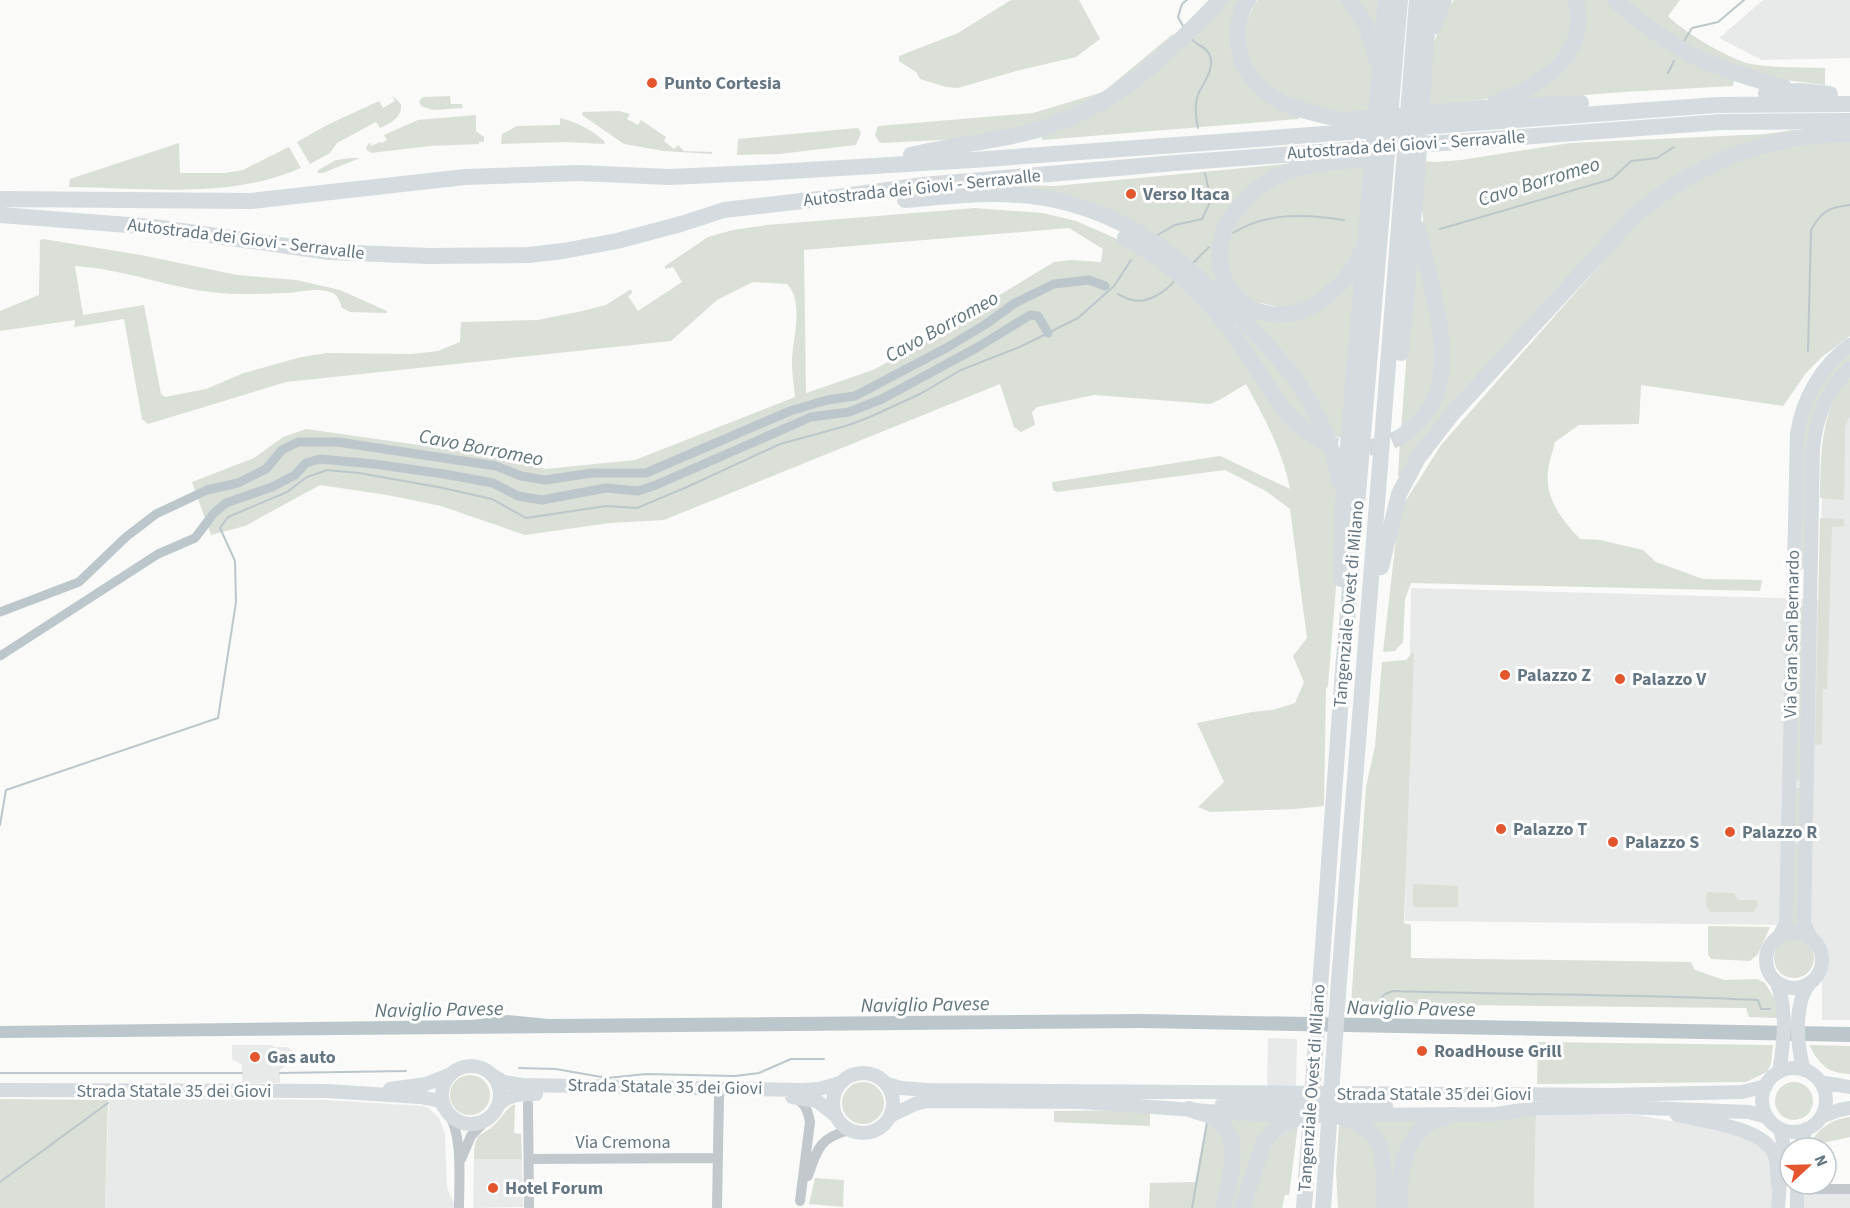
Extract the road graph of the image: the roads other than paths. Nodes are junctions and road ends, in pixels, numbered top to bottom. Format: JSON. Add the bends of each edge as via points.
{"nodes":[{"id":1,"x":1220,"y":0,"type":"edge"},
{"id":2,"x":1248,"y":0,"type":"edge"},
{"id":3,"x":1349,"y":0,"type":"edge"},
{"id":4,"x":1386,"y":0,"type":"edge"},
{"id":5,"x":1400,"y":0,"type":"edge"},
{"id":6,"x":1417,"y":0,"type":"edge"},
{"id":7,"x":1430,"y":0,"type":"edge"},
{"id":8,"x":1444,"y":0,"type":"edge"},
{"id":9,"x":1576,"y":0,"type":"edge"},
{"id":10,"x":1615,"y":0,"type":"edge"},
{"id":11,"x":1426,"y":51,"type":"junction"},
{"id":12,"x":1383,"y":91,"type":"junction"},
{"id":13,"x":1799,"y":91,"type":"junction"},
{"id":14,"x":1415,"y":92,"type":"junction"},
{"id":15,"x":1850,"y":96,"type":"edge"},
{"id":16,"x":1850,"y":104,"type":"edge"},
{"id":17,"x":1483,"y":108,"type":"junction"},
{"id":18,"x":1342,"y":120,"type":"junction"},
{"id":19,"x":1850,"y":122,"type":"edge"},
{"id":20,"x":1850,"y":134,"type":"edge"},
{"id":21,"x":1525,"y":136,"type":"junction"},
{"id":22,"x":973,"y":160,"type":"junction"},
{"id":23,"x":868,"y":165,"type":"junction"},
{"id":24,"x":1410,"y":177,"type":"junction"},
{"id":25,"x":1378,"y":178,"type":"junction"},
{"id":26,"x":837,"y":197,"type":"junction"},
{"id":27,"x":0,"y":198,"type":"edge"},
{"id":28,"x":905,"y":200,"type":"junction"},
{"id":29,"x":1414,"y":208,"type":"junction"},
{"id":30,"x":0,"y":215,"type":"edge"},
{"id":31,"x":1367,"y":234,"type":"junction"},
{"id":32,"x":1850,"y":345,"type":"edge"},
{"id":33,"x":1850,"y":368,"type":"edge"},
{"id":34,"x":1402,"y":436,"type":"tunnel mouth"},
{"id":35,"x":1322,"y":441,"type":"tunnel mouth"},
{"id":36,"x":1343,"y":503,"type":"junction"},
{"id":37,"x":1381,"y":563,"type":"junction"},
{"id":38,"x":1367,"y":630,"type":"junction"},
{"id":39,"x":1342,"y":670,"type":"junction"},
{"id":40,"x":1778,"y":938,"type":"junction"},
{"id":41,"x":1811,"y":938,"type":"junction"},
{"id":42,"x":1776,"y":981,"type":"junction"},
{"id":43,"x":1811,"y":982,"type":"junction"},
{"id":44,"x":1804,"y":1070,"type":"junction"},
{"id":45,"x":453,"y":1072,"type":"junction"},
{"id":46,"x":1779,"y":1072,"type":"junction"},
{"id":47,"x":492,"y":1075,"type":"junction"},
{"id":48,"x":1820,"y":1082,"type":"junction"},
{"id":49,"x":840,"y":1083,"type":"junction"},
{"id":50,"x":887,"y":1084,"type":"junction"},
{"id":51,"x":1766,"y":1086,"type":"junction"},
{"id":52,"x":1850,"y":1087,"type":"edge"},
{"id":53,"x":0,"y":1090,"type":"edge"},
{"id":54,"x":349,"y":1092,"type":"junction"},
{"id":55,"x":719,"y":1096,"type":"junction"},
{"id":56,"x":790,"y":1097,"type":"junction"},
{"id":57,"x":1082,"y":1102,"type":"junction"},
{"id":58,"x":528,"y":1104,"type":"dead end"},
{"id":59,"x":498,"y":1107,"type":"junction"},
{"id":60,"x":1639,"y":1107,"type":"junction"},
{"id":61,"x":1535,"y":1108,"type":"junction"},
{"id":62,"x":1850,"y":1108,"type":"edge"},
{"id":63,"x":1189,"y":1109,"type":"junction"},
{"id":64,"x":446,"y":1110,"type":"junction"},
{"id":65,"x":1450,"y":1114,"type":"junction"},
{"id":66,"x":836,"y":1116,"type":"junction"},
{"id":67,"x":890,"y":1116,"type":"junction"},
{"id":68,"x":1767,"y":1117,"type":"junction"},
{"id":69,"x":1821,"y":1117,"type":"junction"},
{"id":70,"x":485,"y":1121,"type":"junction"},
{"id":71,"x":1315,"y":1121,"type":"junction"},
{"id":72,"x":1780,"y":1129,"type":"junction"},
{"id":73,"x":850,"y":1130,"type":"junction"},
{"id":74,"x":1806,"y":1130,"type":"junction"},
{"id":75,"x":1782,"y":1136,"type":"edge"},
{"id":76,"x":1804,"y":1136,"type":"edge"},
{"id":77,"x":717,"y":1158,"type":"junction"},
{"id":78,"x":529,"y":1159,"type":"junction"},
{"id":79,"x":460,"y":1162,"type":"junction"},
{"id":80,"x":1778,"y":1185,"type":"edge"},
{"id":81,"x":799,"y":1204,"type":"edge"},
{"id":82,"x":459,"y":1208,"type":"edge"},
{"id":83,"x":529,"y":1208,"type":"edge"},
{"id":84,"x":717,"y":1208,"type":"edge"},
{"id":85,"x":1223,"y":1208,"type":"edge"},
{"id":86,"x":1242,"y":1208,"type":"edge"},
{"id":87,"x":1304,"y":1208,"type":"edge"},
{"id":88,"x":1323,"y":1208,"type":"edge"},
{"id":89,"x":1385,"y":1208,"type":"edge"},
{"id":90,"x":1400,"y":1208,"type":"edge"}],
"edges":[{"from":1,"to":23,"type":"highway","via":[[1144,74],[1080,114],[1016,135]]},
{"from":2,"to":18,"type":"highway","via":[[1237,23],[1236,43],[1250,76],[1279,101]]},
{"from":3,"to":12,"type":"highway","via":[[1369,31]]},
{"from":4,"to":12,"type":"highway"},
{"from":5,"to":12,"type":"highway","name":"Tangenziale Ovest di Milano"},
{"from":6,"to":14,"type":"highway","name":"Tangenziale Ovest di Milano"},
{"from":7,"to":11,"type":"highway"},
{"from":8,"to":11,"type":"highway"},
{"from":9,"to":17,"type":"highway","via":[[1576,35],[1562,62],[1532,88]]},
{"from":10,"to":13,"type":"highway","via":[[1674,46],[1700,60]]},
{"from":11,"to":14,"type":"highway"},
{"from":12,"to":25,"type":"highway","name":"Tangenziale Ovest di Milano"},
{"from":13,"to":15,"type":"highway"},
{"from":13,"to":17,"type":"highway"},
{"from":14,"to":24,"type":"highway","name":"Tangenziale Ovest di Milano"},
{"from":16,"to":22,"type":"highway","name":"Autostrada dei Giovi - Serravalle","via":[[1718,105]]},
{"from":17,"to":18,"type":"highway"},
{"from":18,"to":22,"type":"highway","via":[[1042,146]]},
{"from":19,"to":21,"type":"highway","name":"Autostrada dei Giovi - Serravalle","via":[[1721,122]]},
{"from":20,"to":37,"type":"highway","via":[[1786,139],[1738,153],[1685,178],[1633,217],[1458,406],[1418,458],[1399,494]]},
{"from":21,"to":26,"type":"highway","name":"Autostrada dei Giovi - Serravalle","via":[[923,185]]},
{"from":21,"to":31,"type":"highway","via":[[1466,148],[1318,164],[1282,174],[1257,189],[1228,219],[1219,247],[1221,269],[1234,294],[1250,307],[1267,314],[1292,314],[1315,305],[1343,281],[1360,257]]},
{"from":22,"to":23,"type":"highway","name":"Autostrada dei Giovi - Serravalle"},
{"from":23,"to":27,"type":"highway","name":"Autostrada dei Giovi - Serravalle","via":[[670,177],[578,173],[465,177],[251,201]]},
{"from":24,"to":29,"type":"highway"},
{"from":24,"to":38,"type":"highway","name":"Tangenziale Ovest di Milano"},
{"from":25,"to":31,"type":"highway"},
{"from":25,"to":39,"type":"highway","name":"Tangenziale Ovest di Milano"},
{"from":26,"to":28,"type":"highway"},
{"from":26,"to":30,"type":"highway","name":"Autostrada dei Giovi - Serravalle","via":[[724,210],[681,225],[564,251],[494,256],[329,252],[154,227]]},
{"from":28,"to":35,"type":"highway","via":[[983,201],[1045,209],[1106,229],[1151,253],[1212,306],[1283,410]]},
{"from":28,"to":36,"type":"highway","via":[[989,193],[1054,200],[1103,216],[1157,243],[1205,282],[1303,389],[1335,459]]},
{"from":29,"to":34,"type":"highway","via":[[1440,326],[1443,361],[1437,395]]},
{"from":29,"to":37,"type":"highway"},
{"from":31,"to":36,"type":"highway"},
{"from":32,"to":40,"type":"main road","name":"Via Gran San Bernardo","via":[[1814,384],[1797,434],[1786,923]]},
{"from":33,"to":41,"type":"main road","name":"Via Gran San Bernardo","via":[[1824,404],[1814,443],[1804,923]]},
{"from":36,"to":39,"type":"highway"},
{"from":37,"to":38,"type":"highway"},
{"from":38,"to":88,"type":"highway","name":"Tangenziale Ovest di Milano"},
{"from":39,"to":71,"type":"highway","name":"Tangenziale Ovest di Milano","via":[[1319,980]]},
{"from":40,"to":41,"type":"main road","via":[[1794,933]]},
{"from":40,"to":42,"type":"main road","via":[[1769,949],[1767,962]]},
{"from":41,"to":43,"type":"main road","via":[[1822,960]]},
{"from":42,"to":43,"type":"main road","via":[[1796,988]]},
{"from":42,"to":46,"type":"main road","via":[[1784,1025]]},
{"from":43,"to":44,"type":"main road","via":[[1802,993],[1799,1009]]},
{"from":44,"to":46,"type":"main road"},
{"from":44,"to":48,"type":"main road"},
{"from":45,"to":47,"type":"main road","via":[[472,1066]]},
{"from":45,"to":54,"type":"main road","name":"Strada Statale 35 dei Giovi","via":[[426,1084]]},
{"from":45,"to":64,"type":"main road","via":[[442,1087]]},
{"from":46,"to":51,"type":"main road"},
{"from":47,"to":49,"type":"main road","name":"Strada Statale 35 dei Giovi","via":[[522,1085],[802,1090]]},
{"from":47,"to":59,"type":"main road","via":[[500,1093]]},
{"from":48,"to":52,"type":"main road"},
{"from":48,"to":69,"type":"main road","via":[[1826,1099]]},
{"from":49,"to":50,"type":"main road","via":[[858,1072],[879,1077]]},
{"from":49,"to":66,"type":"main road","via":[[833,1099]]},
{"from":50,"to":51,"type":"main road","name":"Strada Statale 35 dei Giovi","via":[[928,1090],[1577,1095],[1742,1092]]},
{"from":50,"to":67,"type":"main road","via":[[893,1100]]},
{"from":51,"to":68,"type":"main road","via":[[1762,1101]]},
{"from":53,"to":54,"type":"main road","name":"Strada Statale 35 dei Giovi"},
{"from":54,"to":64,"type":"main road","name":"Strada Statale 35 dei Giovi","via":[[429,1098],[440,1101]]},
{"from":55,"to":56,"type":"main road","name":"Strada Statale 35 dei Giovi"},
{"from":55,"to":59,"type":"main road","name":"Strada Statale 35 dei Giovi","via":[[522,1094],[506,1099]]},
{"from":55,"to":77,"type":"street"},
{"from":56,"to":66,"type":"main road","name":"Strada Statale 35 dei Giovi","via":[[817,1101]]},
{"from":56,"to":81,"type":"street","via":[[802,1102],[810,1122]]},
{"from":57,"to":61,"type":"main road","name":"Strada Statale 35 dei Giovi"},
{"from":57,"to":63,"type":"main road"},
{"from":57,"to":67,"type":"main road","name":"Strada Statale 35 dei Giovi","via":[[927,1101]]},
{"from":58,"to":78,"type":"street"},
{"from":59,"to":70,"type":"main road"},
{"from":60,"to":61,"type":"main road"},
{"from":60,"to":68,"type":"main road","via":[[1749,1112]]},
{"from":60,"to":80,"type":"main road","via":[[1747,1132],[1766,1143],[1775,1156]]},
{"from":61,"to":65,"type":"main road","via":[[1496,1114]]},
{"from":62,"to":69,"type":"main road"},
{"from":63,"to":71,"type":"main road"},
{"from":63,"to":85,"type":"highway","via":[[1217,1120],[1230,1136],[1233,1162]]},
{"from":64,"to":70,"type":"main road","via":[[467,1125]]},
{"from":64,"to":79,"type":"street","via":[[455,1128]]},
{"from":65,"to":71,"type":"main road"},
{"from":65,"to":90,"type":"highway","via":[[1427,1124],[1414,1137],[1401,1176]]},
{"from":66,"to":73,"type":"main road"},
{"from":67,"to":73,"type":"main road","via":[[885,1124],[868,1133]]},
{"from":68,"to":72,"type":"main road"},
{"from":69,"to":74,"type":"main road"},
{"from":70,"to":79,"type":"street","via":[[471,1136]]},
{"from":71,"to":86,"type":"highway","via":[[1302,1117],[1282,1123],[1267,1135]]},
{"from":71,"to":87,"type":"highway","name":"Tangenziale Ovest di Milano"},
{"from":71,"to":89,"type":"highway","via":[[1354,1121],[1369,1130],[1380,1147]]},
{"from":72,"to":74,"type":"main road"},
{"from":72,"to":75,"type":"main road"},
{"from":73,"to":81,"type":"street","via":[[826,1139],[819,1146]]},
{"from":74,"to":76,"type":"main road"},
{"from":77,"to":78,"type":"street","name":"Via Cremona"},
{"from":77,"to":84,"type":"street"},
{"from":78,"to":83,"type":"street"},
{"from":79,"to":82,"type":"street"}]}
